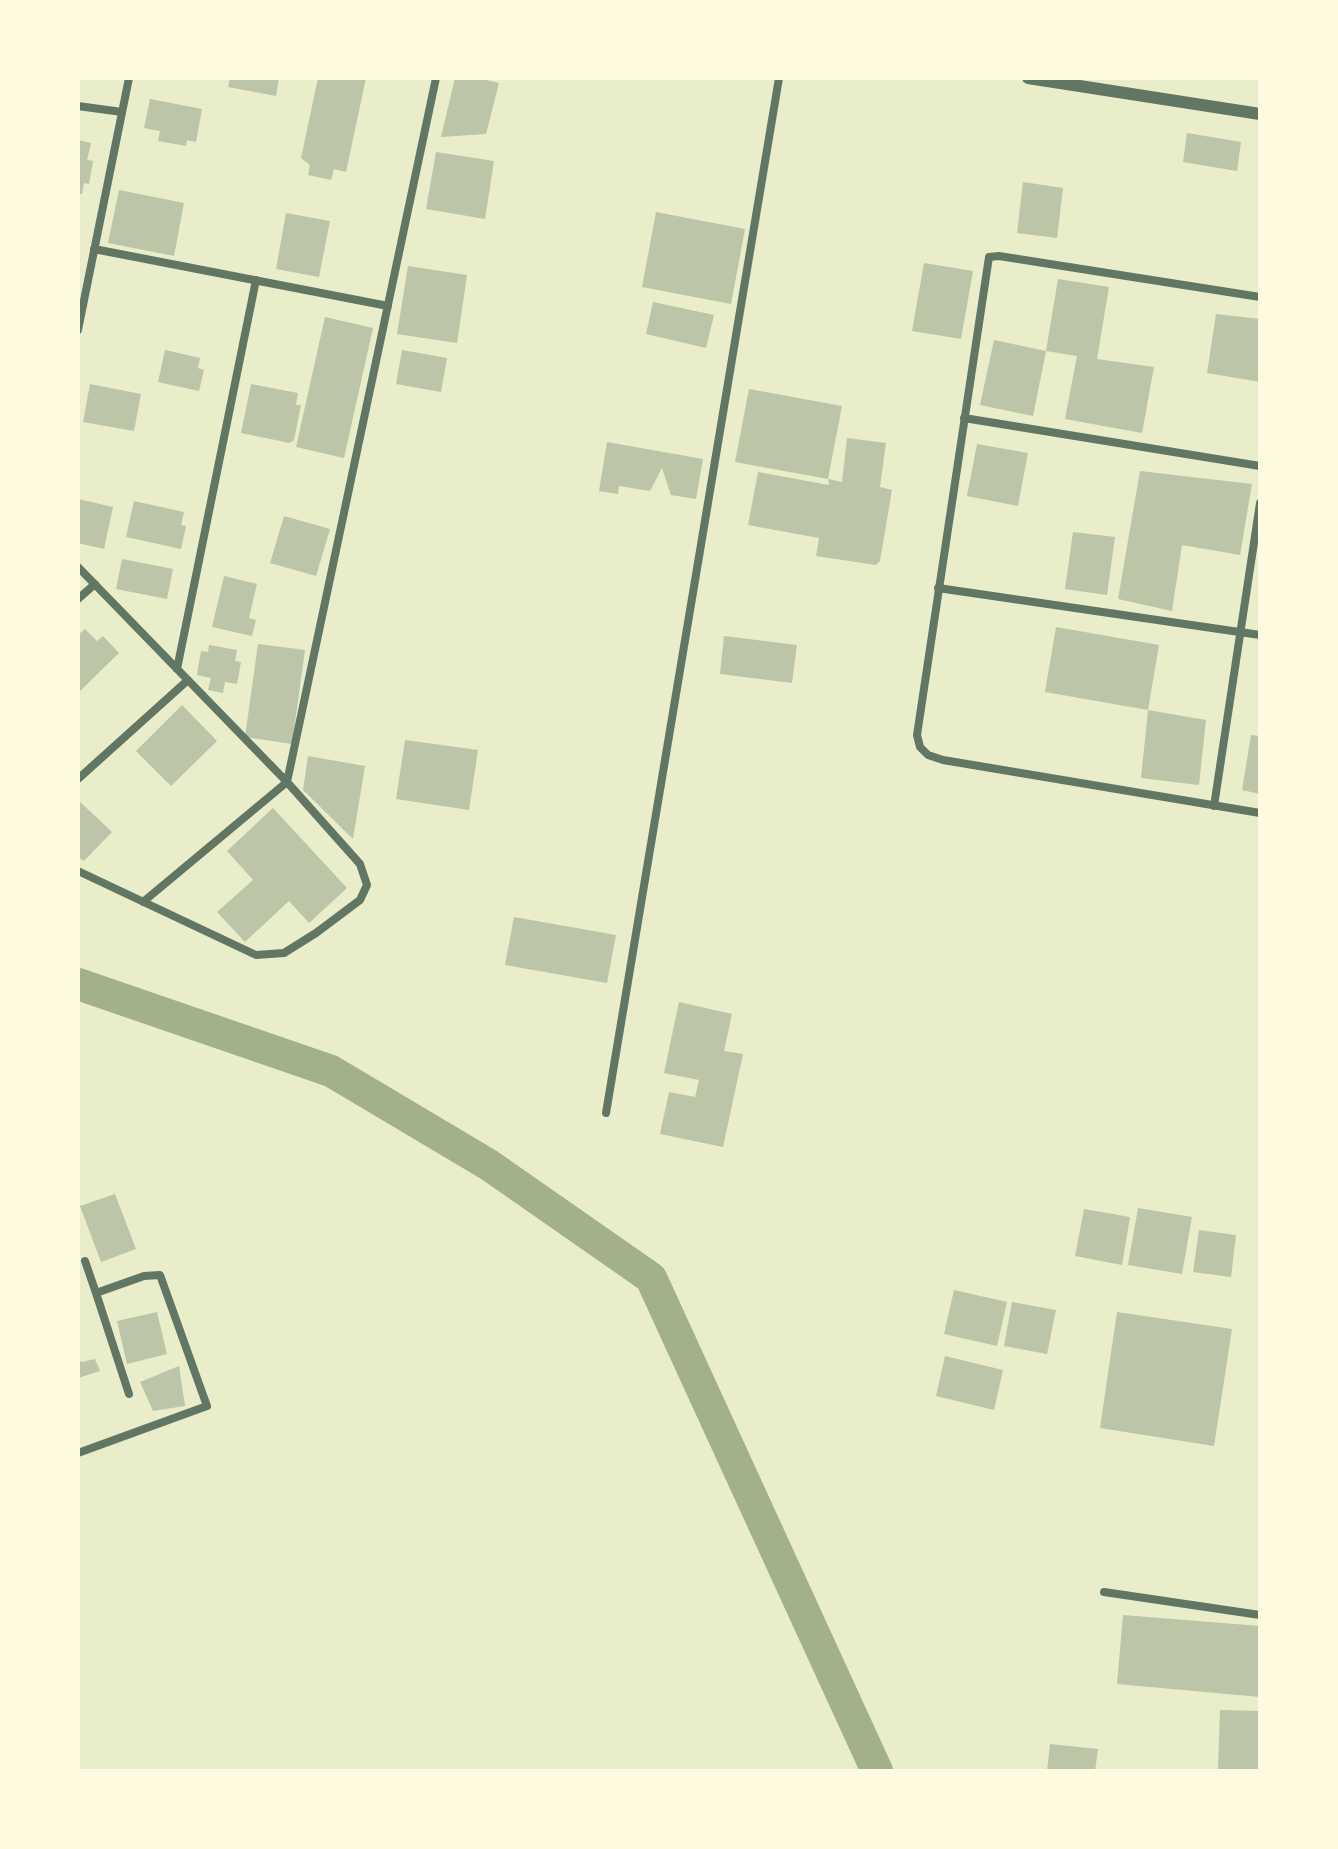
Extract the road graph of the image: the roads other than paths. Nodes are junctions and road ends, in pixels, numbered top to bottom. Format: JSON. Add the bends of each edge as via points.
{"nodes":[{"id":1,"x":129,"y":78,"type":"edge"},
{"id":2,"x":436,"y":78,"type":"edge"},
{"id":3,"x":779,"y":78,"type":"edge"},
{"id":4,"x":1028,"y":78,"type":"edge"},
{"id":5,"x":78,"y":106,"type":"edge"},
{"id":6,"x":122,"y":112,"type":"junction"},
{"id":7,"x":1260,"y":114,"type":"edge"},
{"id":8,"x":94,"y":249,"type":"junction"},
{"id":9,"x":256,"y":280,"type":"junction"},
{"id":10,"x":1260,"y":297,"type":"edge"},
{"id":11,"x":388,"y":306,"type":"junction"},
{"id":12,"x":78,"y":328,"type":"edge"},
{"id":13,"x":964,"y":418,"type":"junction"},
{"id":14,"x":1260,"y":466,"type":"edge"},
{"id":15,"x":1260,"y":503,"type":"edge"},
{"id":16,"x":78,"y":567,"type":"edge"},
{"id":17,"x":95,"y":584,"type":"junction"},
{"id":18,"x":938,"y":588,"type":"junction"},
{"id":19,"x":78,"y":599,"type":"edge"},
{"id":20,"x":1241,"y":632,"type":"junction"},
{"id":21,"x":1260,"y":635,"type":"edge"},
{"id":22,"x":177,"y":669,"type":"junction"},
{"id":23,"x":188,"y":680,"type":"junction"},
{"id":24,"x":78,"y":779,"type":"edge"},
{"id":25,"x":287,"y":782,"type":"junction"},
{"id":26,"x":1214,"y":806,"type":"junction"},
{"id":27,"x":1260,"y":813,"type":"edge"},
{"id":28,"x":78,"y":871,"type":"edge"},
{"id":29,"x":143,"y":902,"type":"junction"},
{"id":30,"x":606,"y":1113,"type":"dead end"},
{"id":31,"x":85,"y":1261,"type":"dead end"},
{"id":32,"x":96,"y":1293,"type":"junction"},
{"id":33,"x":129,"y":1394,"type":"dead end"},
{"id":34,"x":78,"y":1453,"type":"edge"},
{"id":35,"x":1104,"y":1592,"type":"dead end"},
{"id":36,"x":1260,"y":1615,"type":"edge"}],
"edges":[{"from":1,"to":6,"type":"street"},
{"from":2,"to":11,"type":"street"},
{"from":3,"to":30,"type":"street"},
{"from":4,"to":7,"type":"street"},
{"from":5,"to":6,"type":"street"},
{"from":6,"to":8,"type":"street"},
{"from":8,"to":9,"type":"street"},
{"from":8,"to":12,"type":"street"},
{"from":9,"to":11,"type":"street"},
{"from":9,"to":22,"type":"street"},
{"from":10,"to":13,"type":"street","via":[[989,257]]},
{"from":11,"to":25,"type":"street"},
{"from":13,"to":14,"type":"street"},
{"from":13,"to":18,"type":"street"},
{"from":15,"to":20,"type":"street"},
{"from":16,"to":17,"type":"street"},
{"from":17,"to":19,"type":"street"},
{"from":17,"to":22,"type":"street"},
{"from":18,"to":20,"type":"street"},
{"from":18,"to":26,"type":"street","via":[[917,735],[928,755]]},
{"from":20,"to":21,"type":"street"},
{"from":20,"to":26,"type":"street"},
{"from":22,"to":23,"type":"street"},
{"from":23,"to":24,"type":"street"},
{"from":23,"to":25,"type":"street"},
{"from":25,"to":29,"type":"street"},
{"from":25,"to":29,"type":"street","via":[[360,864],[367,885],[360,900],[284,953],[256,955]]},
{"from":26,"to":27,"type":"street"},
{"from":28,"to":29,"type":"street"},
{"from":31,"to":32,"type":"street"},
{"from":32,"to":33,"type":"street"},
{"from":32,"to":34,"type":"street","via":[[160,1275],[207,1406]]},
{"from":35,"to":36,"type":"street"}]}
